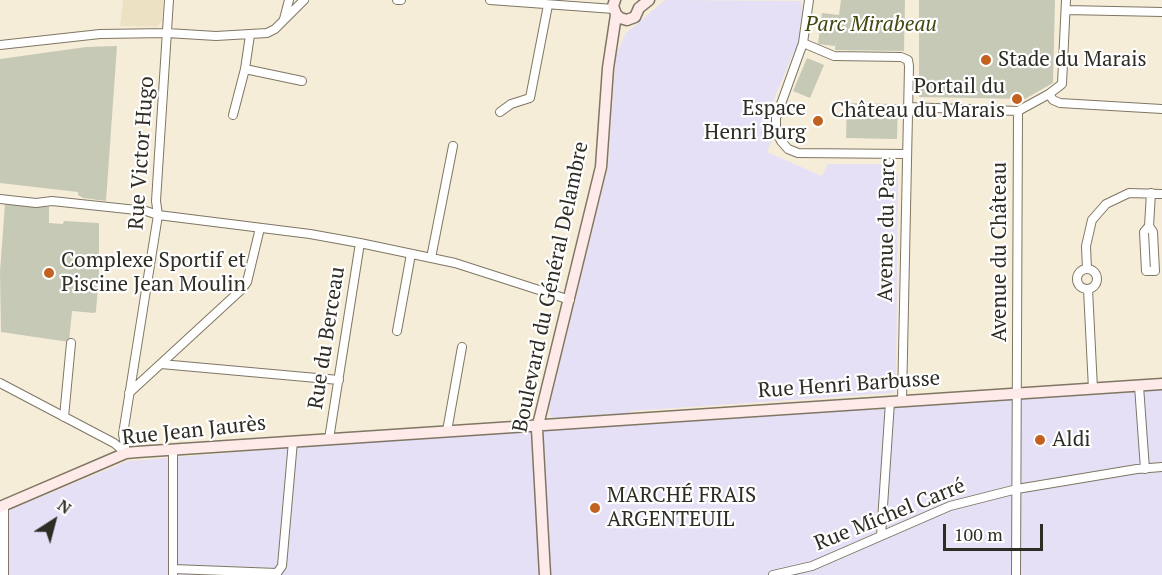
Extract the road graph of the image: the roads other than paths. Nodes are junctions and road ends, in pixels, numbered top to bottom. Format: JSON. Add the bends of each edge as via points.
{"nodes":[{"id":1,"x":169,"y":0,"type":"edge"},
{"id":2,"x":289,"y":0,"type":"edge"},
{"id":3,"x":304,"y":0,"type":"edge"},
{"id":4,"x":490,"y":0,"type":"edge"},
{"id":5,"x":649,"y":0,"type":"edge"},
{"id":6,"x":809,"y":0,"type":"edge"},
{"id":7,"x":1066,"y":0,"type":"edge"},
{"id":8,"x":638,"y":4,"type":"edge"},
{"id":9,"x":548,"y":5,"type":"junction"},
{"id":10,"x":615,"y":8,"type":"edge"},
{"id":11,"x":1066,"y":10,"type":"junction"},
{"id":12,"x":1162,"y":12,"type":"edge"},
{"id":13,"x":284,"y":19,"type":"junction"},
{"id":14,"x":627,"y":20,"type":"junction"},
{"id":15,"x":167,"y":33,"type":"junction"},
{"id":16,"x":250,"y":34,"type":"junction"},
{"id":17,"x":612,"y":43,"type":"junction"},
{"id":18,"x":803,"y":44,"type":"junction"},
{"id":19,"x":0,"y":45,"type":"edge"},
{"id":20,"x":245,"y":69,"type":"junction"},
{"id":21,"x":302,"y":81,"type":"dead end"},
{"id":22,"x":1049,"y":94,"type":"junction"},
{"id":23,"x":907,"y":107,"type":"junction"},
{"id":24,"x":1162,"y":109,"type":"edge"},
{"id":25,"x":1018,"y":111,"type":"junction"},
{"id":26,"x":500,"y":112,"type":"dead end"},
{"id":27,"x":233,"y":115,"type":"dead end"},
{"id":28,"x":453,"y":146,"type":"dead end"},
{"id":29,"x":907,"y":154,"type":"junction"},
{"id":30,"x":1150,"y":193,"type":"junction"},
{"id":31,"x":1162,"y":194,"type":"edge"},
{"id":32,"x":0,"y":199,"type":"edge"},
{"id":33,"x":158,"y":215,"type":"junction"},
{"id":34,"x":1149,"y":226,"type":"junction"},
{"id":35,"x":260,"y":228,"type":"junction"},
{"id":36,"x":360,"y":243,"type":"junction"},
{"id":37,"x":411,"y":254,"type":"junction"},
{"id":38,"x":431,"y":258,"type":"junction"},
{"id":39,"x":1087,"y":269,"type":"junction"},
{"id":40,"x":1088,"y":289,"type":"junction"},
{"id":41,"x":570,"y":300,"type":"junction"},
{"id":42,"x":397,"y":331,"type":"dead end"},
{"id":43,"x":71,"y":343,"type":"dead end"},
{"id":44,"x":462,"y":347,"type":"dead end"},
{"id":45,"x":161,"y":364,"type":"junction"},
{"id":46,"x":339,"y":380,"type":"junction"},
{"id":47,"x":0,"y":383,"type":"edge"},
{"id":48,"x":1162,"y":384,"type":"edge"},
{"id":49,"x":1139,"y":386,"type":"junction"},
{"id":50,"x":1093,"y":389,"type":"junction"},
{"id":51,"x":129,"y":393,"type":"junction"},
{"id":52,"x":1017,"y":394,"type":"junction"},
{"id":53,"x":902,"y":401,"type":"junction"},
{"id":54,"x":890,"y":402,"type":"junction"},
{"id":55,"x":64,"y":417,"type":"junction"},
{"id":56,"x":538,"y":425,"type":"junction"},
{"id":57,"x":447,"y":431,"type":"junction"},
{"id":58,"x":329,"y":439,"type":"junction"},
{"id":59,"x":293,"y":441,"type":"junction"},
{"id":60,"x":173,"y":449,"type":"junction"},
{"id":61,"x":126,"y":453,"type":"junction"},
{"id":62,"x":1162,"y":467,"type":"edge"},
{"id":63,"x":1145,"y":469,"type":"junction"},
{"id":64,"x":1017,"y":489,"type":"junction"},
{"id":65,"x":2,"y":507,"type":"edge"},
{"id":66,"x":881,"y":536,"type":"junction"},
{"id":67,"x":173,"y":572,"type":"edge"},
{"id":68,"x":4,"y":575,"type":"edge"},
{"id":69,"x":545,"y":575,"type":"edge"},
{"id":70,"x":773,"y":575,"type":"edge"},
{"id":71,"x":1016,"y":575,"type":"edge"}],
"edges":[{"from":1,"to":15,"type":"street","name":"Rue Victor Hugo"},
{"from":2,"to":13,"type":"street"},
{"from":3,"to":13,"type":"street"},
{"from":4,"to":9,"type":"street"},
{"from":5,"to":8,"type":"street","name":"Boulevard du Général Delambre"},
{"from":6,"to":18,"type":"street"},
{"from":7,"to":11,"type":"street"},
{"from":8,"to":14,"type":"street","name":"Boulevard du Général Delambre","via":[[635,16]]},
{"from":9,"to":10,"type":"street"},
{"from":9,"to":26,"type":"street","via":[[530,98]]},
{"from":10,"to":14,"type":"street"},
{"from":10,"to":17,"type":"street","name":"Boulevard du Général Delambre"},
{"from":11,"to":12,"type":"street"},
{"from":11,"to":22,"type":"street","via":[[1064,78]]},
{"from":13,"to":16,"type":"street","via":[[267,33]]},
{"from":14,"to":17,"type":"street","name":"Boulevard du Général Delambre"},
{"from":15,"to":16,"type":"street"},
{"from":15,"to":19,"type":"street","via":[[87,35]]},
{"from":15,"to":33,"type":"street","name":"Rue Victor Hugo"},
{"from":16,"to":20,"type":"street"},
{"from":17,"to":41,"type":"street","name":"Boulevard du Général Delambre","via":[[601,167]]},
{"from":18,"to":23,"type":"street","name":"Avenue du Parc","via":[[834,56],[908,60]]},
{"from":18,"to":29,"type":"street","via":[[776,118],[776,131],[788,149],[798,153]]},
{"from":20,"to":21,"type":"street"},
{"from":20,"to":27,"type":"street"},
{"from":22,"to":24,"type":"street","via":[[1060,103]]},
{"from":22,"to":25,"type":"street"},
{"from":23,"to":25,"type":"street"},
{"from":23,"to":29,"type":"street","name":"Avenue du Parc"},
{"from":25,"to":52,"type":"street","name":"Avenue du Château"},
{"from":28,"to":38,"type":"street"},
{"from":29,"to":53,"type":"street","name":"Avenue du Parc"},
{"from":30,"to":31,"type":"street"},
{"from":30,"to":34,"type":"street"},
{"from":30,"to":39,"type":"street","via":[[1129,193],[1106,204],[1092,220],[1086,246]]},
{"from":32,"to":33,"type":"street","via":[[82,204]]},
{"from":33,"to":35,"type":"street"},
{"from":33,"to":51,"type":"street","name":"Rue Victor Hugo"},
{"from":34,"to":34,"type":"street","via":[[1153,232],[1155,271],[1146,271],[1144,232]]},
{"from":35,"to":36,"type":"street"},
{"from":35,"to":45,"type":"street","via":[[242,289]]},
{"from":36,"to":37,"type":"street"},
{"from":36,"to":46,"type":"street","name":"Rue du Berceau"},
{"from":37,"to":38,"type":"street"},
{"from":37,"to":42,"type":"street"},
{"from":38,"to":41,"type":"street"},
{"from":39,"to":40,"type":"street","via":[[1097,279]]},
{"from":39,"to":40,"type":"street","via":[[1077,279],[1080,286]]},
{"from":40,"to":50,"type":"street"},
{"from":41,"to":56,"type":"street","name":"Boulevard du Général Delambre"},
{"from":43,"to":55,"type":"street"},
{"from":44,"to":57,"type":"street"},
{"from":45,"to":46,"type":"street"},
{"from":45,"to":51,"type":"street"},
{"from":46,"to":58,"type":"street","name":"Rue du Berceau"},
{"from":47,"to":55,"type":"street"},
{"from":48,"to":49,"type":"street","name":"Rue Henri Barbusse"},
{"from":49,"to":50,"type":"street","name":"Rue Henri Barbusse"},
{"from":49,"to":63,"type":"street"},
{"from":50,"to":52,"type":"street","name":"Rue Henri Barbusse"},
{"from":51,"to":61,"type":"street","name":"Rue Victor Hugo","via":[[123,434]]},
{"from":52,"to":53,"type":"street","name":"Rue Henri Barbusse"},
{"from":52,"to":64,"type":"street","name":"Avenue du Château"},
{"from":53,"to":54,"type":"street","name":"Rue Henri Barbusse"},
{"from":54,"to":56,"type":"street","name":"Rue Henri Barbusse"},
{"from":54,"to":66,"type":"street"},
{"from":55,"to":61,"type":"street"},
{"from":56,"to":57,"type":"street","name":"Rue Henri Barbusse"},
{"from":56,"to":69,"type":"street","name":"Boulevard du Général Delambre"},
{"from":57,"to":58,"type":"street","name":"Rue Jean Jaurès"},
{"from":58,"to":59,"type":"street","name":"Rue Jean Jaurès"},
{"from":59,"to":60,"type":"street","name":"Rue Jean Jaurès"},
{"from":59,"to":67,"type":"street","via":[[282,566],[277,573]]},
{"from":60,"to":61,"type":"street","name":"Rue Jean Jaurès"},
{"from":60,"to":67,"type":"street"},
{"from":61,"to":65,"type":"street","name":"Rue Jean Jaurès"},
{"from":62,"to":63,"type":"street","name":"Rue Michel Carré"},
{"from":63,"to":64,"type":"street","name":"Rue Michel Carré"},
{"from":64,"to":66,"type":"street","name":"Rue Michel Carré","via":[[950,506]]},
{"from":64,"to":71,"type":"street","name":"Avenue du Château"},
{"from":65,"to":68,"type":"street"},
{"from":66,"to":70,"type":"street","name":"Rue Michel Carré","via":[[812,566]]}]}
